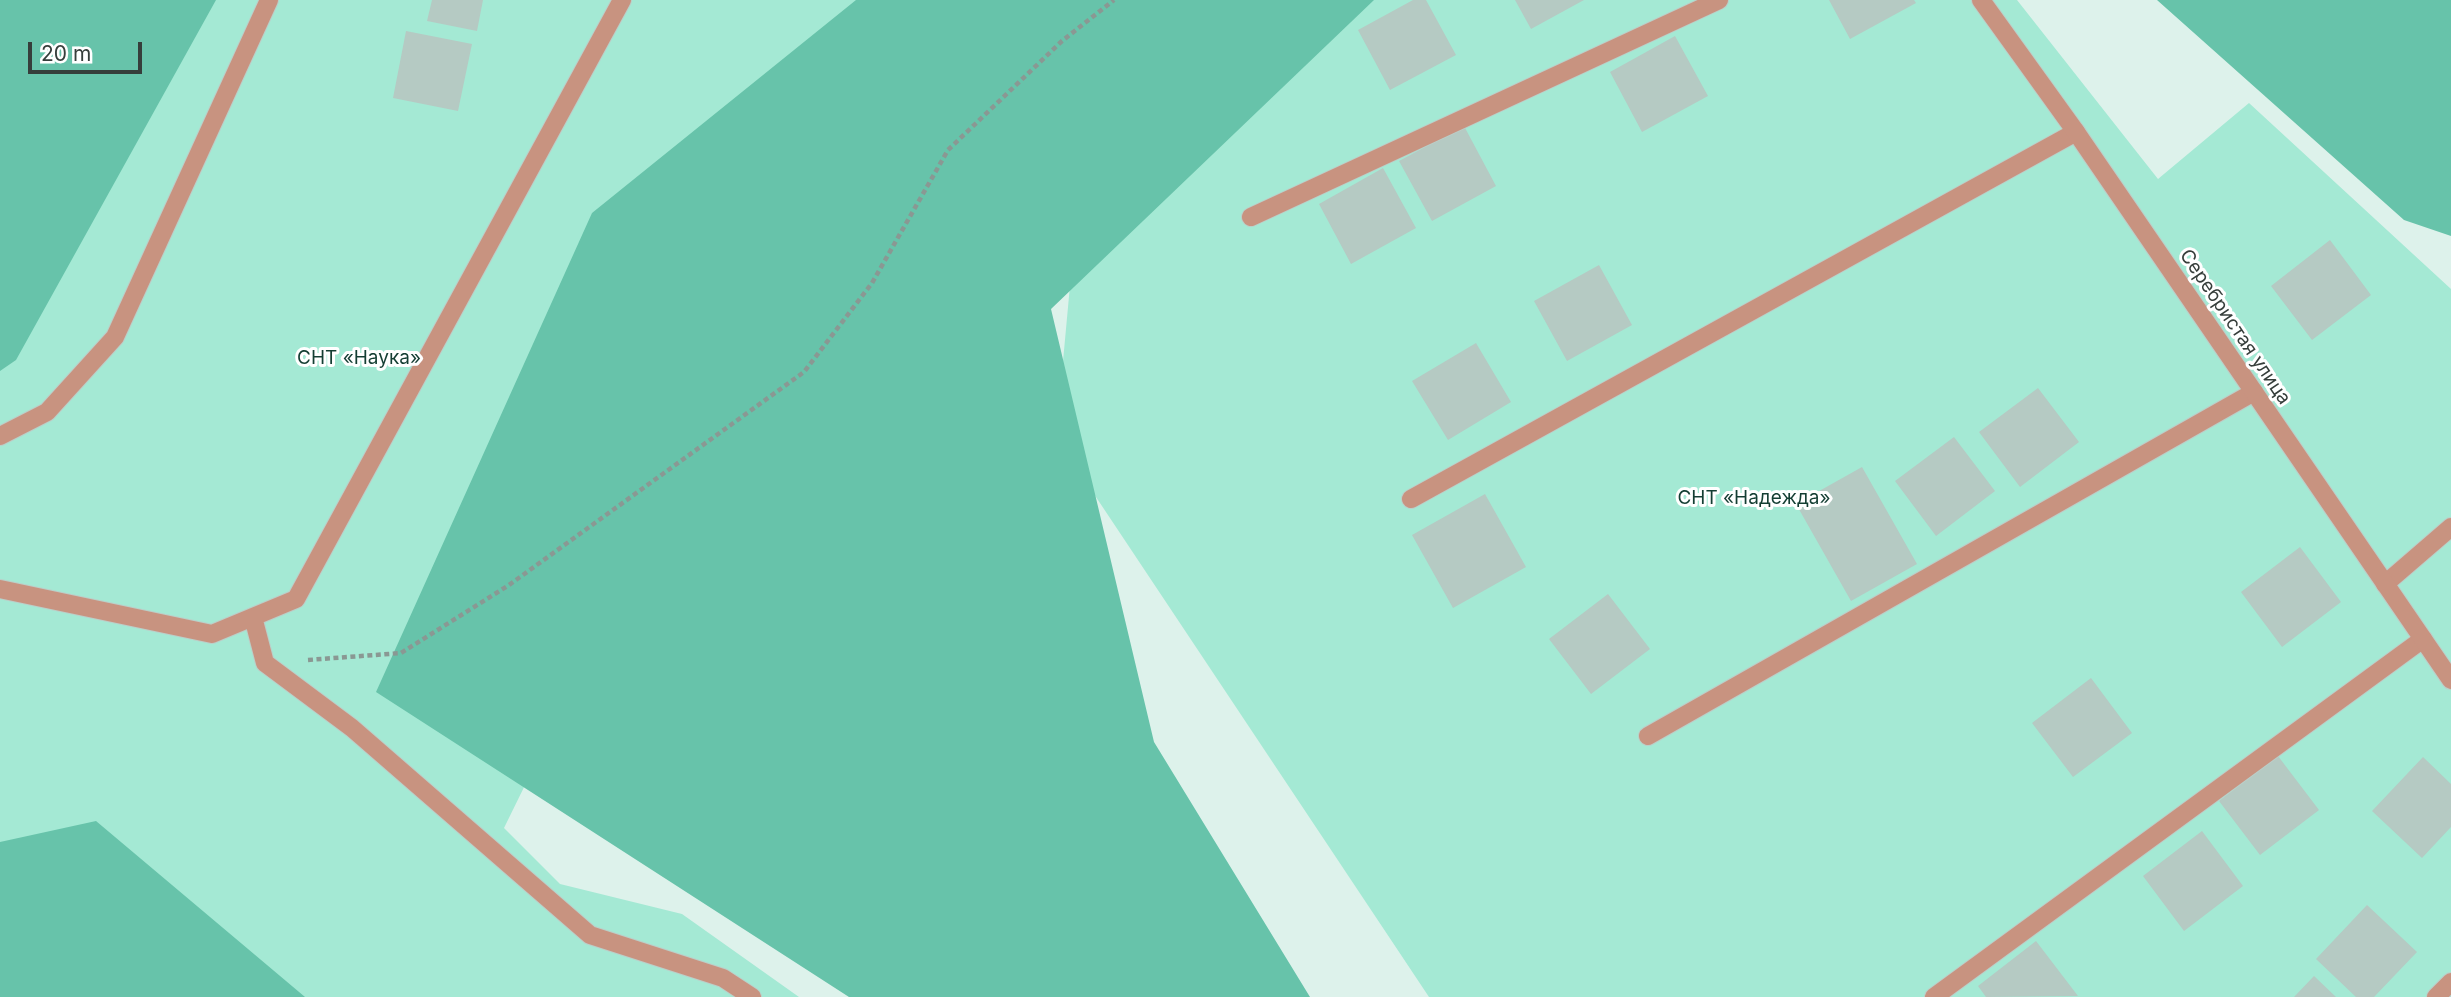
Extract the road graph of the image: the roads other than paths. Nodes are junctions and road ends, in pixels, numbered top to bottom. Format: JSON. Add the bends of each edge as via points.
{"nodes":[{"id":1,"x":269,"y":0,"type":"edge"},
{"id":2,"x":622,"y":0,"type":"edge"},
{"id":3,"x":1719,"y":0,"type":"edge"},
{"id":4,"x":1981,"y":0,"type":"edge"},
{"id":5,"x":2076,"y":132,"type":"junction"},
{"id":6,"x":1251,"y":217,"type":"dead end"},
{"id":7,"x":2254,"y":392,"type":"junction"},
{"id":8,"x":0,"y":436,"type":"edge"},
{"id":9,"x":1410,"y":499,"type":"dead end"},
{"id":10,"x":2451,"y":527,"type":"edge"},
{"id":11,"x":2385,"y":584,"type":"junction"},
{"id":12,"x":0,"y":589,"type":"edge"},
{"id":13,"x":253,"y":617,"type":"junction"},
{"id":14,"x":2423,"y":639,"type":"junction"},
{"id":15,"x":2451,"y":680,"type":"edge"},
{"id":16,"x":1648,"y":736,"type":"dead end"},
{"id":17,"x":2451,"y":982,"type":"edge"},
{"id":18,"x":752,"y":997,"type":"edge"},
{"id":19,"x":1934,"y":997,"type":"edge"},
{"id":20,"x":2435,"y":997,"type":"edge"}],
"edges":[{"from":1,"to":8,"type":"street","via":[[115,337],[47,412]]},
{"from":2,"to":13,"type":"street","via":[[296,599]]},
{"from":3,"to":6,"type":"street"},
{"from":4,"to":5,"type":"street","name":"Серебристая улица"},
{"from":5,"to":7,"type":"street","name":"Серебристая улица"},
{"from":5,"to":9,"type":"street"},
{"from":7,"to":11,"type":"street","name":"Серебристая улица"},
{"from":7,"to":16,"type":"street"},
{"from":10,"to":11,"type":"street"},
{"from":11,"to":14,"type":"street","name":"Серебристая улица"},
{"from":12,"to":13,"type":"street","via":[[212,634]]},
{"from":13,"to":18,"type":"street","via":[[265,663],[352,728],[590,935],[723,978]]},
{"from":14,"to":15,"type":"street","name":"Серебристая улица"},
{"from":14,"to":19,"type":"street"},
{"from":17,"to":20,"type":"street"}]}
